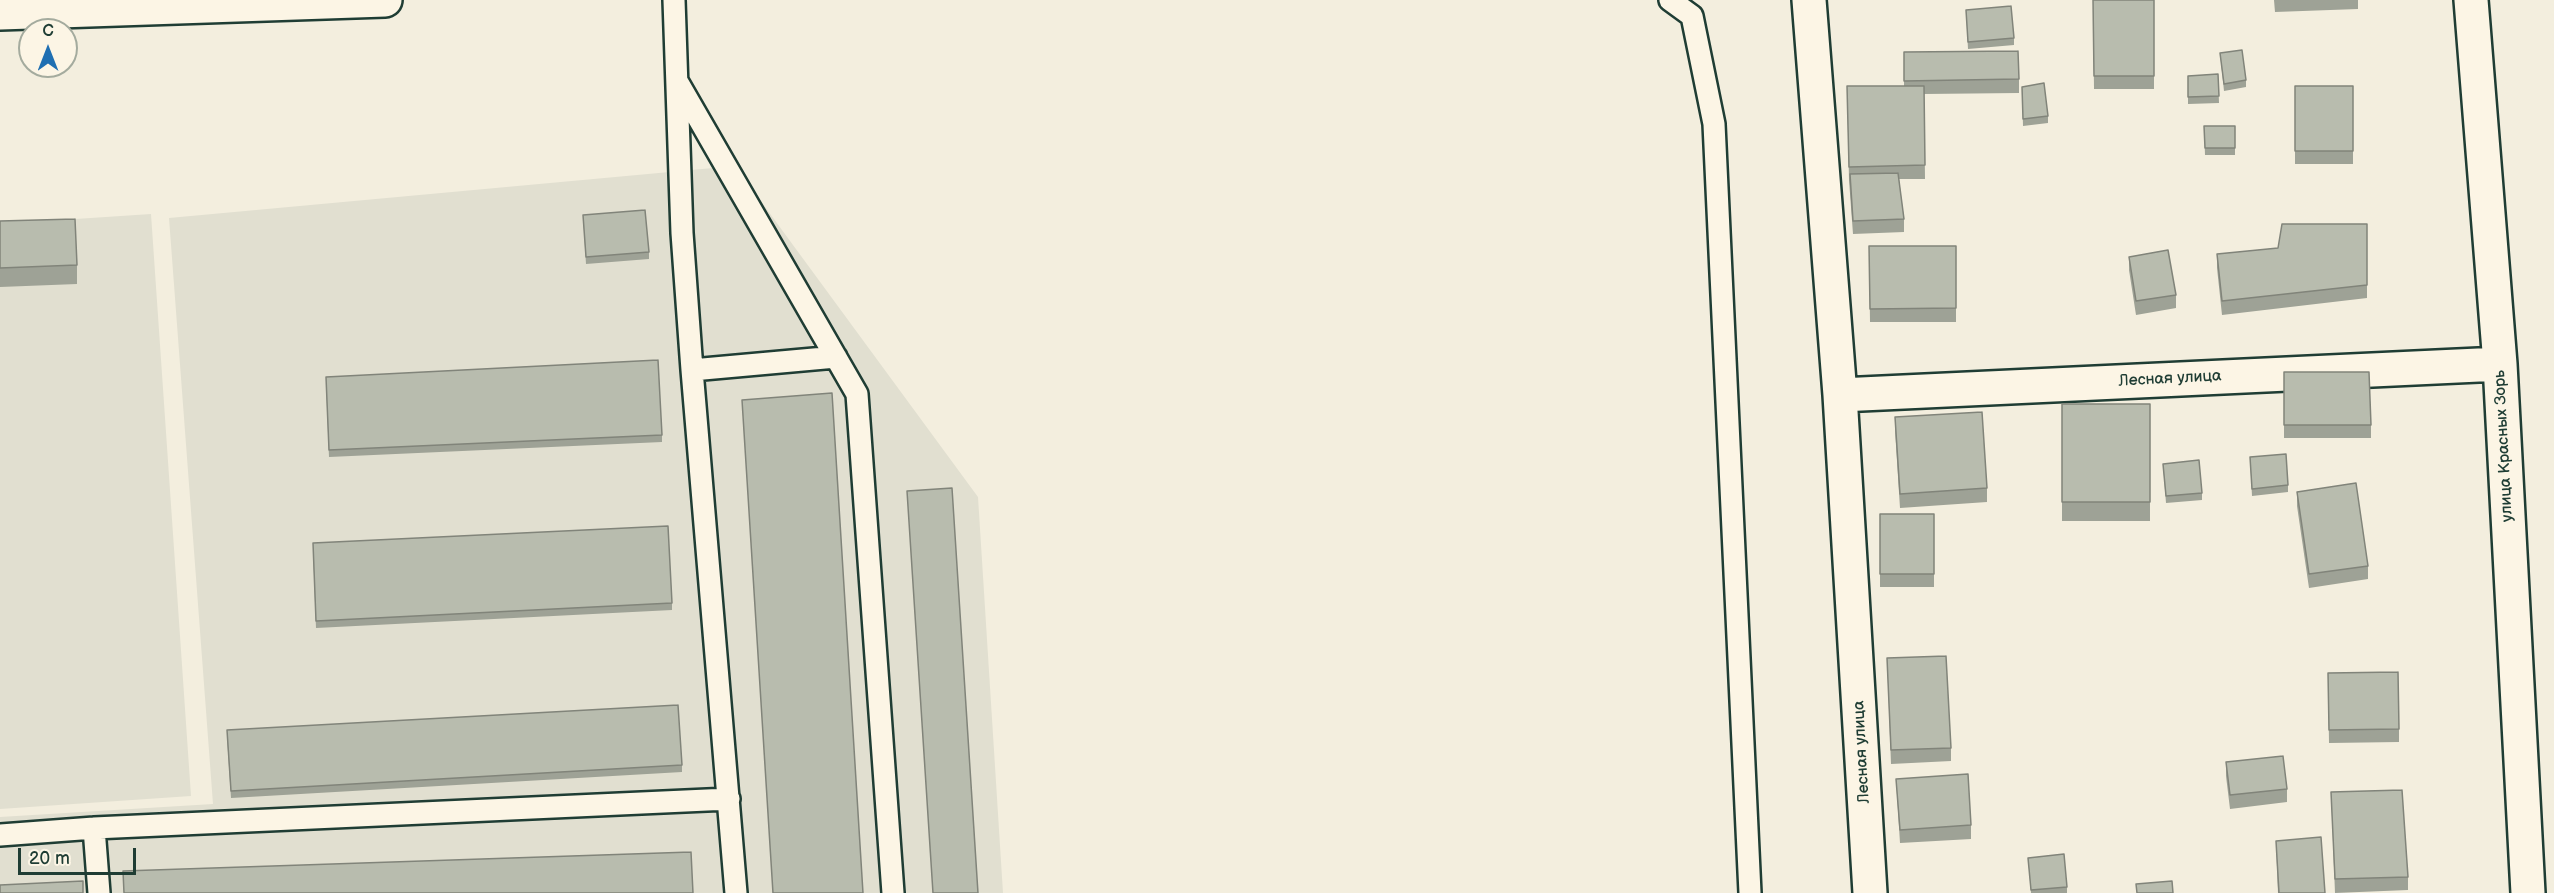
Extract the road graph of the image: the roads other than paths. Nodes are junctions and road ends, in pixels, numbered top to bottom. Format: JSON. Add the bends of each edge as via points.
{"nodes":[{"id":1,"x":385,"y":0,"type":"edge"},
{"id":2,"x":674,"y":0,"type":"edge"},
{"id":3,"x":1670,"y":0,"type":"edge"},
{"id":4,"x":1809,"y":0,"type":"edge"},
{"id":5,"x":2471,"y":0,"type":"edge"},
{"id":6,"x":0,"y":13,"type":"edge"},
{"id":7,"x":675,"y":77,"type":"junction"},
{"id":8,"x":836,"y":357,"type":"junction"},
{"id":9,"x":2500,"y":364,"type":"junction"},
{"id":10,"x":692,"y":370,"type":"junction"},
{"id":11,"x":1840,"y":395,"type":"junction"},
{"id":12,"x":729,"y":799,"type":"junction"},
{"id":13,"x":94,"y":828,"type":"junction"},
{"id":14,"x":0,"y":835,"type":"edge"},
{"id":15,"x":99,"y":893,"type":"edge"},
{"id":16,"x":736,"y":893,"type":"edge"},
{"id":17,"x":893,"y":893,"type":"edge"},
{"id":18,"x":1750,"y":893,"type":"edge"},
{"id":19,"x":1870,"y":893,"type":"edge"},
{"id":20,"x":2528,"y":893,"type":"edge"}],
"edges":[{"from":1,"to":6,"type":"street"},
{"from":2,"to":7,"type":"lane"},
{"from":3,"to":18,"type":"lane","via":[[1692,16],[1714,124]]},
{"from":4,"to":11,"type":"street","name":"Лесная улица"},
{"from":5,"to":9,"type":"street","name":"улица Красных Зорь"},
{"from":7,"to":8,"type":"lane"},
{"from":7,"to":10,"type":"lane"},
{"from":8,"to":10,"type":"lane"},
{"from":8,"to":17,"type":"lane","via":[[857,394]]},
{"from":9,"to":11,"type":"street","name":"Лесная улица"},
{"from":9,"to":20,"type":"street","name":"улица Красных Зорь"},
{"from":10,"to":12,"type":"lane"},
{"from":11,"to":19,"type":"street","name":"Лесная улица"},
{"from":12,"to":13,"type":"lane"},
{"from":12,"to":16,"type":"lane"},
{"from":13,"to":14,"type":"lane"},
{"from":13,"to":15,"type":"lane"}]}
